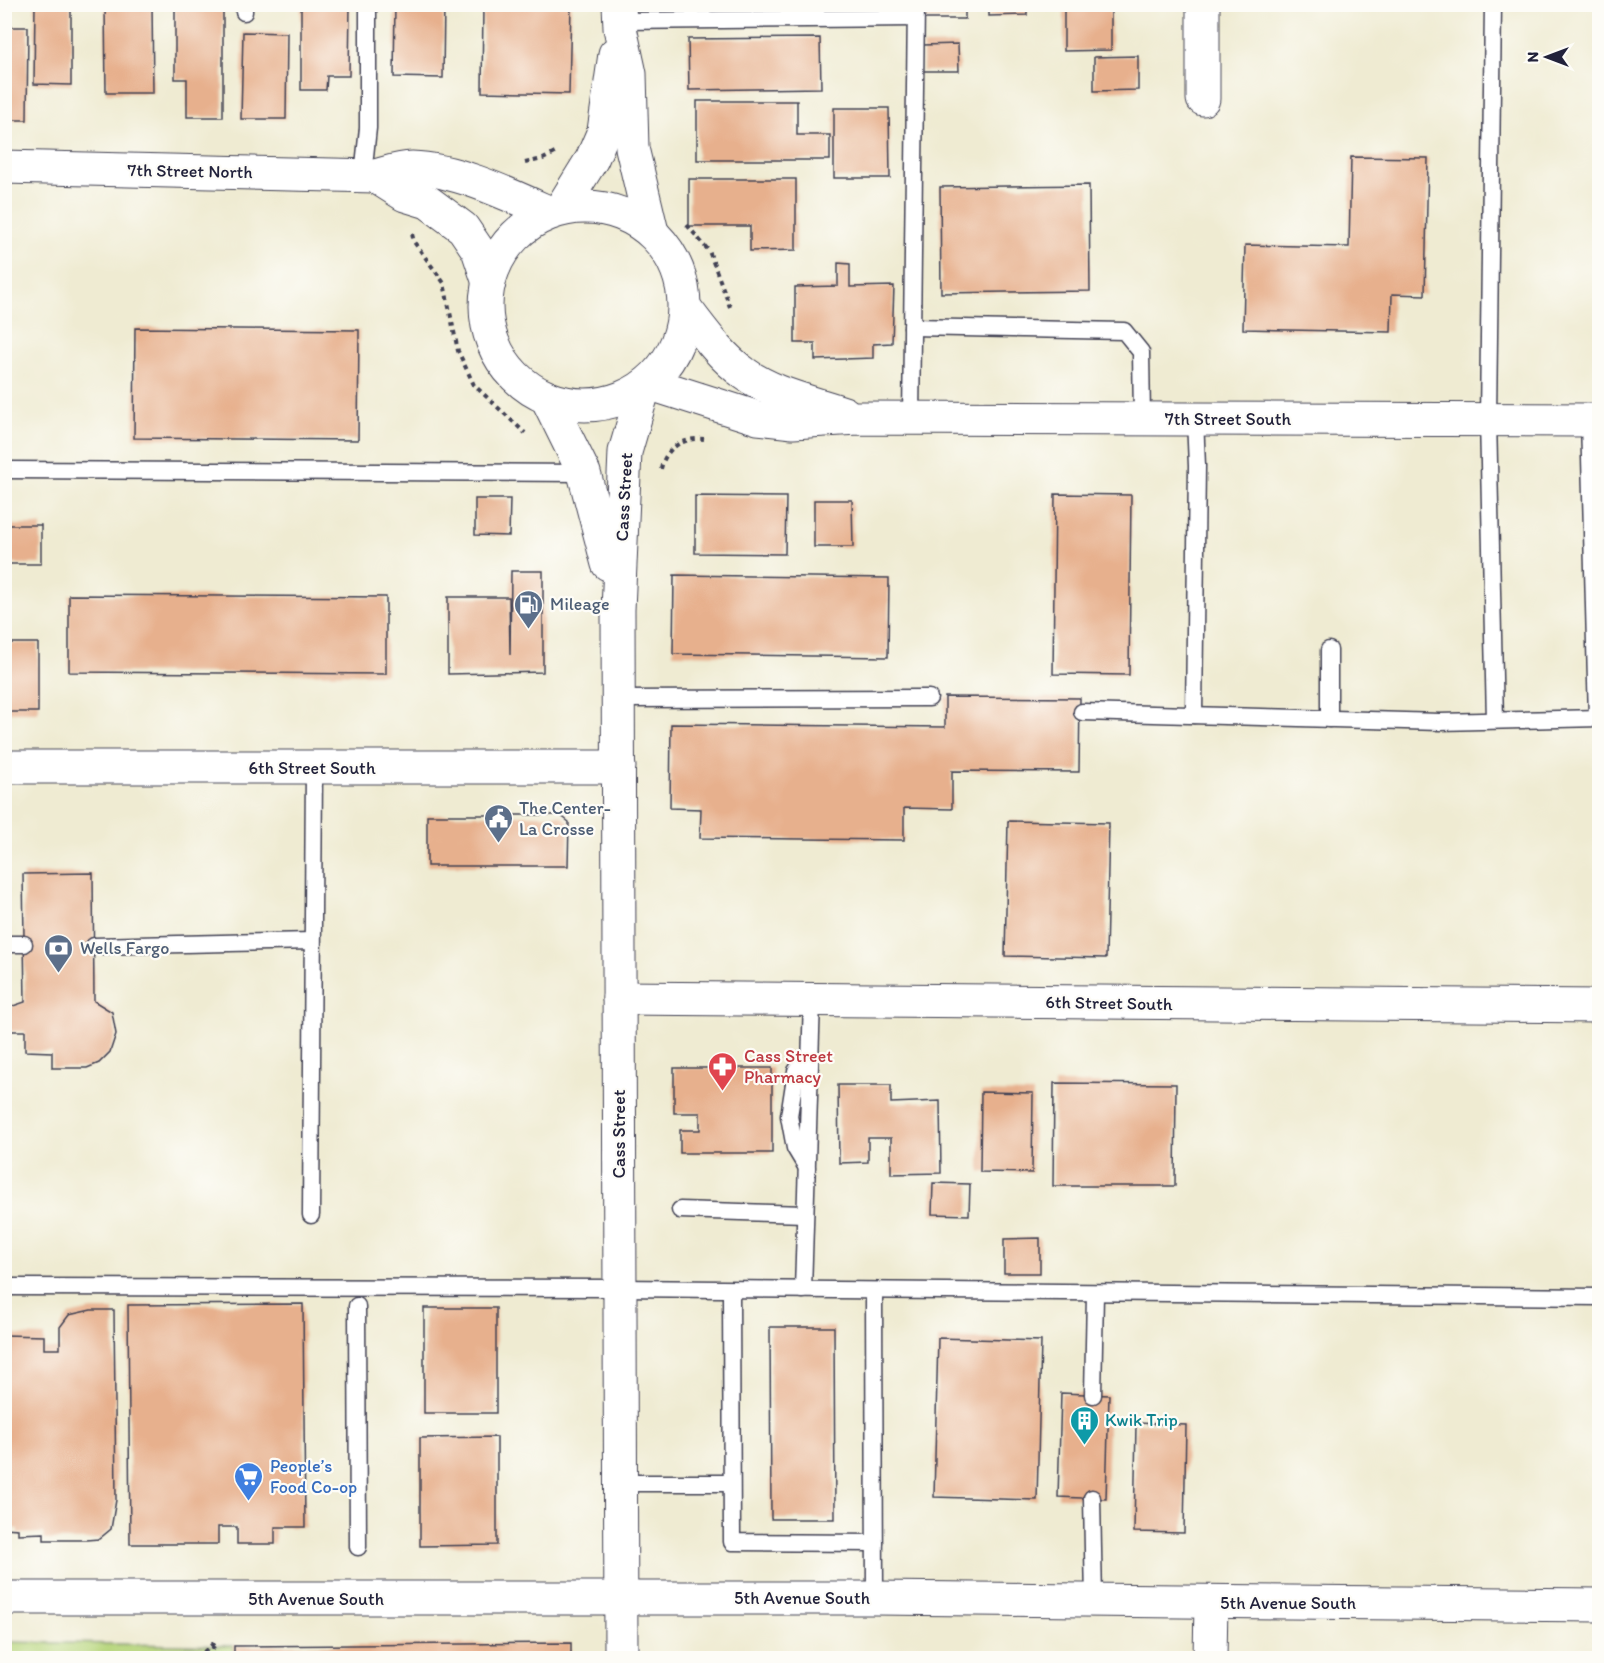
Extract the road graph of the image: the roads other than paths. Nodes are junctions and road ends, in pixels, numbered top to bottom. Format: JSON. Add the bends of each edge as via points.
{"nodes":[{"id":1,"x":368,"y":4,"type":"edge"},
{"id":2,"x":1203,"y":4,"type":"edge"},
{"id":3,"x":1492,"y":4,"type":"edge"},
{"id":4,"x":915,"y":11,"type":"edge"},
{"id":5,"x":619,"y":18,"type":"edge"},
{"id":6,"x":1203,"y":99,"type":"dead end"},
{"id":7,"x":4,"y":167,"type":"edge"},
{"id":8,"x":369,"y":175,"type":"junction"},
{"id":9,"x":555,"y":211,"type":"junction"},
{"id":10,"x":652,"y":232,"type":"junction"},
{"id":11,"x":489,"y":284,"type":"junction"},
{"id":12,"x":685,"y":308,"type":"junction"},
{"id":13,"x":912,"y":327,"type":"junction"},
{"id":14,"x":646,"y":385,"type":"junction"},
{"id":15,"x":547,"y":398,"type":"junction"},
{"id":16,"x":857,"y":418,"type":"junction"},
{"id":17,"x":911,"y":418,"type":"junction"},
{"id":18,"x":1143,"y":418,"type":"junction"},
{"id":19,"x":1195,"y":419,"type":"junction"},
{"id":20,"x":1488,"y":420,"type":"junction"},
{"id":21,"x":1594,"y":420,"type":"edge"},
{"id":22,"x":4,"y":470,"type":"edge"},
{"id":23,"x":569,"y":473,"type":"junction"},
{"id":24,"x":618,"y":609,"type":"junction"},
{"id":25,"x":1329,"y":650,"type":"dead end"},
{"id":26,"x":928,"y":698,"type":"dead end"},
{"id":27,"x":618,"y":699,"type":"junction"},
{"id":28,"x":1082,"y":712,"type":"dead end"},
{"id":29,"x":1194,"y":715,"type":"junction"},
{"id":30,"x":1598,"y":718,"type":"edge"},
{"id":31,"x":1329,"y":719,"type":"junction"},
{"id":32,"x":1495,"y":720,"type":"junction"},
{"id":33,"x":4,"y":767,"type":"edge"},
{"id":34,"x":619,"y":767,"type":"junction"},
{"id":35,"x":314,"y":768,"type":"junction"},
{"id":36,"x":312,"y":941,"type":"junction"},
{"id":37,"x":4,"y":944,"type":"edge"},
{"id":38,"x":24,"y":944,"type":"dead end"},
{"id":39,"x":94,"y":946,"type":"dead end"},
{"id":40,"x":619,"y":998,"type":"junction"},
{"id":41,"x":812,"y":1000,"type":"junction"},
{"id":42,"x":1599,"y":1006,"type":"edge"},
{"id":43,"x":680,"y":1210,"type":"dead end"},
{"id":44,"x":805,"y":1214,"type":"junction"},
{"id":45,"x":311,"y":1215,"type":"dead end"},
{"id":46,"x":4,"y":1287,"type":"edge"},
{"id":47,"x":620,"y":1288,"type":"junction"},
{"id":48,"x":731,"y":1290,"type":"junction"},
{"id":49,"x":803,"y":1290,"type":"junction"},
{"id":50,"x":874,"y":1291,"type":"junction"},
{"id":51,"x":1095,"y":1294,"type":"junction"},
{"id":52,"x":1599,"y":1297,"type":"edge"},
{"id":53,"x":357,"y":1306,"type":"dead end"},
{"id":54,"x":1093,"y":1395,"type":"dead end"},
{"id":55,"x":620,"y":1483,"type":"junction"},
{"id":56,"x":731,"y":1483,"type":"junction"},
{"id":57,"x":1092,"y":1498,"type":"dead end"},
{"id":58,"x":875,"y":1543,"type":"junction"},
{"id":59,"x":358,"y":1547,"type":"dead end"},
{"id":60,"x":621,"y":1597,"type":"junction"},
{"id":61,"x":4,"y":1598,"type":"edge"},
{"id":62,"x":875,"y":1598,"type":"junction"},
{"id":63,"x":1094,"y":1601,"type":"junction"},
{"id":64,"x":1211,"y":1603,"type":"junction"},
{"id":65,"x":1599,"y":1605,"type":"edge"},
{"id":66,"x":621,"y":1659,"type":"edge"},
{"id":67,"x":1210,"y":1659,"type":"edge"}],
"edges":[{"from":1,"to":8,"type":"lane"},
{"from":2,"to":6,"type":"street"},
{"from":3,"to":20,"type":"lane"},
{"from":4,"to":5,"type":"lane"},
{"from":4,"to":13,"type":"lane"},
{"from":5,"to":9,"type":"street","via":[[604,131],[592,159]]},
{"from":5,"to":10,"type":"street","via":[[630,74],[632,148]]},
{"from":7,"to":8,"type":"street","name":"7th Street North"},
{"from":8,"to":9,"type":"street","name":"7th Street North","via":[[410,168],[435,171]]},
{"from":8,"to":11,"type":"street","via":[[405,195],[428,202],[463,228],[478,250]]},
{"from":9,"to":10,"type":"street","via":[[585,206],[609,209]]},
{"from":9,"to":11,"type":"street","via":[[516,235],[496,264]]},
{"from":10,"to":12,"type":"street","via":[[677,266]]},
{"from":11,"to":15,"type":"street","via":[[488,324],[493,343],[516,377]]},
{"from":12,"to":14,"type":"street","via":[[674,351]]},
{"from":12,"to":16,"type":"street","name":"7th Street South","via":[[723,355],[746,375],[766,386]]},
{"from":13,"to":17,"type":"lane"},
{"from":13,"to":18,"type":"lane","via":[[1124,331],[1141,352]]},
{"from":14,"to":15,"type":"street","via":[[600,405],[577,405]]},
{"from":14,"to":16,"type":"street","name":"7th Street South","via":[[758,418],[794,422]]},
{"from":14,"to":24,"type":"street","name":"Cass Street","via":[[625,452]]},
{"from":15,"to":23,"type":"street","name":"Cass Street"},
{"from":16,"to":17,"type":"street","name":"7th Street South"},
{"from":17,"to":18,"type":"street","name":"7th Street South"},
{"from":18,"to":19,"type":"street","name":"7th Street South"},
{"from":19,"to":20,"type":"street","name":"7th Street South"},
{"from":19,"to":29,"type":"lane"},
{"from":20,"to":21,"type":"street","name":"7th Street South"},
{"from":20,"to":32,"type":"lane"},
{"from":21,"to":30,"type":"lane"},
{"from":22,"to":23,"type":"lane"},
{"from":23,"to":24,"type":"street","name":"Cass Street","via":[[600,525]]},
{"from":24,"to":27,"type":"street","name":"Cass Street"},
{"from":25,"to":31,"type":"lane"},
{"from":26,"to":27,"type":"lane"},
{"from":27,"to":34,"type":"street","name":"Cass Street"},
{"from":28,"to":29,"type":"lane"},
{"from":29,"to":31,"type":"lane"},
{"from":30,"to":32,"type":"lane"},
{"from":31,"to":32,"type":"lane"},
{"from":33,"to":35,"type":"street","name":"6th Street South"},
{"from":34,"to":35,"type":"street","name":"6th Street South"},
{"from":34,"to":40,"type":"street","name":"Cass Street"},
{"from":35,"to":36,"type":"lane"},
{"from":36,"to":39,"type":"lane"},
{"from":36,"to":45,"type":"lane"},
{"from":37,"to":38,"type":"lane"},
{"from":40,"to":41,"type":"street","name":"6th Street South"},
{"from":40,"to":47,"type":"street","name":"Cass Street"},
{"from":41,"to":42,"type":"street","name":"6th Street South"},
{"from":41,"to":44,"type":"lane"},
{"from":43,"to":44,"type":"lane"},
{"from":44,"to":49,"type":"lane"},
{"from":46,"to":47,"type":"lane"},
{"from":47,"to":48,"type":"lane"},
{"from":47,"to":55,"type":"street","name":"Cass Street"},
{"from":48,"to":49,"type":"lane"},
{"from":48,"to":56,"type":"lane"},
{"from":49,"to":50,"type":"lane"},
{"from":50,"to":51,"type":"lane"},
{"from":50,"to":58,"type":"lane"},
{"from":51,"to":52,"type":"lane"},
{"from":51,"to":54,"type":"lane"},
{"from":53,"to":59,"type":"lane"},
{"from":55,"to":56,"type":"lane"},
{"from":55,"to":60,"type":"street","name":"Cass Street"},
{"from":56,"to":58,"type":"lane","via":[[732,1542]]},
{"from":57,"to":63,"type":"lane"},
{"from":58,"to":62,"type":"lane"},
{"from":60,"to":61,"type":"street","name":"5th Avenue South"},
{"from":60,"to":62,"type":"street","name":"5th Avenue South"},
{"from":60,"to":66,"type":"street","name":"Cass Street"},
{"from":62,"to":63,"type":"street","name":"5th Avenue South"},
{"from":63,"to":64,"type":"street","name":"5th Avenue South"},
{"from":64,"to":65,"type":"street","name":"5th Avenue South"},
{"from":64,"to":67,"type":"street"}]}
